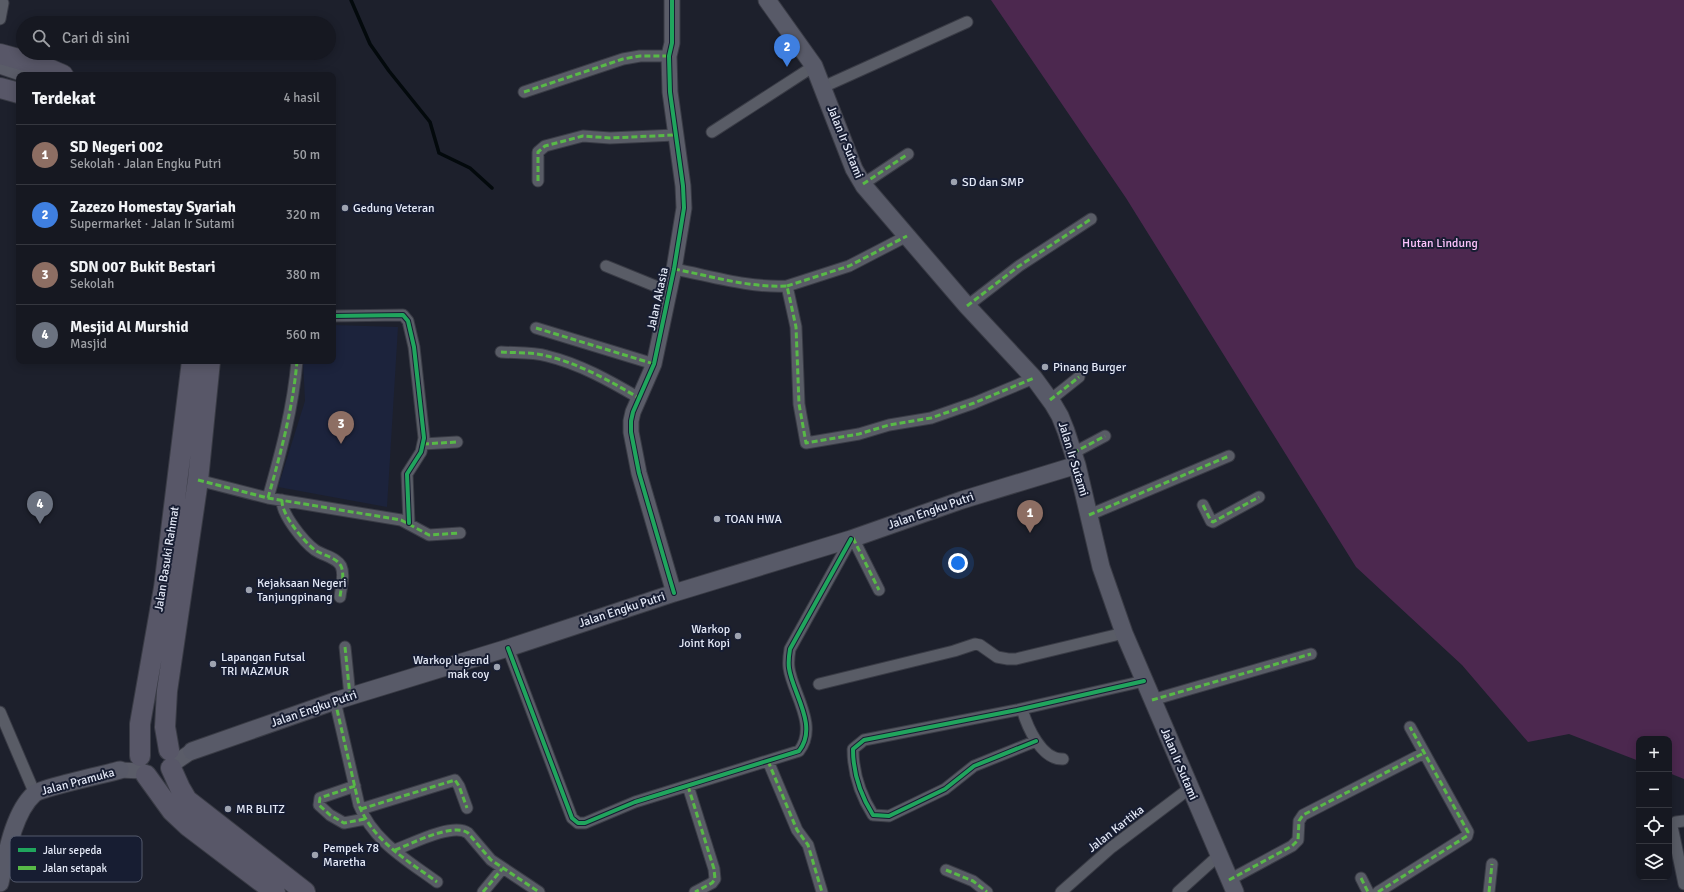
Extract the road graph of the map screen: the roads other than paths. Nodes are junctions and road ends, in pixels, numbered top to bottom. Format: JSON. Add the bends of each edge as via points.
{"nodes":[{"id":1,"x":672,"y":0,"type":"edge"},
{"id":2,"x":767,"y":0,"type":"edge"},
{"id":3,"x":3,"y":3,"type":"dead end"},
{"id":4,"x":0,"y":19,"type":"edge"},
{"id":5,"x":967,"y":22,"type":"dead end"},
{"id":6,"x":0,"y":54,"type":"edge"},
{"id":7,"x":669,"y":56,"type":"junction"},
{"id":8,"x":16,"y":58,"type":"edge"},
{"id":9,"x":22,"y":60,"type":"edge"},
{"id":10,"x":0,"y":66,"type":"edge"},
{"id":11,"x":814,"y":66,"type":"junction"},
{"id":12,"x":17,"y":72,"type":"edge"},
{"id":13,"x":56,"y":72,"type":"edge"},
{"id":14,"x":0,"y":73,"type":"edge"},
{"id":15,"x":16,"y":79,"type":"edge"},
{"id":16,"x":823,"y":86,"type":"junction"},
{"id":17,"x":0,"y":88,"type":"edge"},
{"id":18,"x":16,"y":92,"type":"edge"},
{"id":19,"x":524,"y":92,"type":"dead end"},
{"id":20,"x":712,"y":132,"type":"dead end"},
{"id":21,"x":675,"y":135,"type":"junction"},
{"id":22,"x":908,"y":154,"type":"dead end"},
{"id":23,"x":538,"y":181,"type":"dead end"},
{"id":24,"x":863,"y":184,"type":"junction"},
{"id":25,"x":1091,"y":219,"type":"dead end"},
{"id":26,"x":907,"y":236,"type":"junction"},
{"id":27,"x":606,"y":266,"type":"dead end"},
{"id":28,"x":674,"y":269,"type":"junction"},
{"id":29,"x":787,"y":286,"type":"junction"},
{"id":30,"x":670,"y":292,"type":"junction"},
{"id":31,"x":967,"y":306,"type":"junction"},
{"id":32,"x":336,"y":316,"type":"edge"},
{"id":33,"x":536,"y":328,"type":"dead end"},
{"id":34,"x":501,"y":352,"type":"dead end"},
{"id":35,"x":297,"y":364,"type":"edge"},
{"id":36,"x":654,"y":364,"type":"junction"},
{"id":37,"x":200,"y":370,"type":"edge"},
{"id":38,"x":1079,"y":377,"type":"dead end"},
{"id":39,"x":1034,"y":378,"type":"junction"},
{"id":40,"x":639,"y":398,"type":"junction"},
{"id":41,"x":1050,"y":400,"type":"junction"},
{"id":42,"x":1105,"y":436,"type":"dead end"},
{"id":43,"x":457,"y":442,"type":"dead end"},
{"id":44,"x":423,"y":444,"type":"junction"},
{"id":45,"x":1229,"y":456,"type":"dead end"},
{"id":46,"x":1075,"y":459,"type":"junction"},
{"id":47,"x":198,"y":480,"type":"junction"},
{"id":48,"x":1259,"y":497,"type":"dead end"},
{"id":49,"x":268,"y":498,"type":"junction"},
{"id":50,"x":282,"y":500,"type":"junction"},
{"id":51,"x":1203,"y":505,"type":"dead end"},
{"id":52,"x":1089,"y":514,"type":"junction"},
{"id":53,"x":409,"y":523,"type":"junction"},
{"id":54,"x":460,"y":533,"type":"dead end"},
{"id":55,"x":852,"y":538,"type":"junction"},
{"id":56,"x":879,"y":590,"type":"dead end"},
{"id":57,"x":674,"y":593,"type":"junction"},
{"id":58,"x":340,"y":597,"type":"dead end"},
{"id":59,"x":1124,"y":633,"type":"junction"},
{"id":60,"x":345,"y":647,"type":"dead end"},
{"id":61,"x":508,"y":648,"type":"junction"},
{"id":62,"x":1311,"y":654,"type":"dead end"},
{"id":63,"x":1144,"y":681,"type":"junction"},
{"id":64,"x":819,"y":684,"type":"dead end"},
{"id":65,"x":343,"y":699,"type":"junction"},
{"id":66,"x":1152,"y":700,"type":"junction"},
{"id":67,"x":1022,"y":709,"type":"junction"},
{"id":68,"x":0,"y":712,"type":"edge"},
{"id":69,"x":1410,"y":727,"type":"dead end"},
{"id":70,"x":11,"y":740,"type":"junction"},
{"id":71,"x":1036,"y":741,"type":"junction"},
{"id":72,"x":0,"y":742,"type":"edge"},
{"id":73,"x":192,"y":751,"type":"joint"},
{"id":74,"x":1424,"y":753,"type":"junction"},
{"id":75,"x":171,"y":759,"type":"junction"},
{"id":76,"x":1063,"y":759,"type":"dead end"},
{"id":77,"x":768,"y":761,"type":"junction"},
{"id":78,"x":142,"y":765,"type":"junction"},
{"id":79,"x":120,"y":770,"type":"joint"},
{"id":80,"x":355,"y":786,"type":"junction"},
{"id":81,"x":688,"y":786,"type":"junction"},
{"id":82,"x":1190,"y":788,"type":"junction"},
{"id":83,"x":35,"y":794,"type":"junction"},
{"id":84,"x":467,"y":808,"type":"dead end"},
{"id":85,"x":363,"y":814,"type":"junction"},
{"id":86,"x":1684,"y":821,"type":"edge"},
{"id":87,"x":4,"y":846,"type":"edge"},
{"id":88,"x":395,"y":850,"type":"junction"},
{"id":89,"x":1218,"y":856,"type":"junction"},
{"id":90,"x":1492,"y":864,"type":"dead end"},
{"id":91,"x":502,"y":869,"type":"junction"},
{"id":92,"x":946,"y":870,"type":"dead end"},
{"id":93,"x":1361,"y":878,"type":"dead end"},
{"id":94,"x":437,"y":882,"type":"dead end"},
{"id":95,"x":0,"y":883,"type":"edge"},
{"id":96,"x":1684,"y":884,"type":"edge"},
{"id":97,"x":1232,"y":886,"type":"edge"},
{"id":98,"x":275,"y":892,"type":"edge"},
{"id":99,"x":305,"y":892,"type":"edge"},
{"id":100,"x":483,"y":892,"type":"edge"},
{"id":101,"x":540,"y":892,"type":"edge"},
{"id":102,"x":695,"y":892,"type":"edge"},
{"id":103,"x":822,"y":892,"type":"edge"},
{"id":104,"x":987,"y":892,"type":"edge"},
{"id":105,"x":1061,"y":892,"type":"edge"},
{"id":106,"x":1178,"y":892,"type":"edge"},
{"id":107,"x":1368,"y":892,"type":"edge"},
{"id":108,"x":1378,"y":892,"type":"edge"},
{"id":109,"x":1490,"y":892,"type":"edge"}],
"edges":[{"from":1,"to":7,"type":"street","name":"Jalan Akasia","via":[[672,43]]},
{"from":2,"to":11,"type":"main road","name":"Jalan Ir Sutami"},
{"from":3,"to":4,"type":"street"},
{"from":5,"to":16,"type":"street"},
{"from":6,"to":8,"type":"highway"},
{"from":7,"to":19,"type":"street","via":[[623,59]]},
{"from":7,"to":21,"type":"street","name":"Jalan Akasia"},
{"from":9,"to":13,"type":"highway"},
{"from":10,"to":12,"type":"street"},
{"from":11,"to":16,"type":"main road","name":"Jalan Ir Sutami"},
{"from":11,"to":20,"type":"street"},
{"from":14,"to":15,"type":"street"},
{"from":16,"to":24,"type":"main road","name":"Jalan Ir Sutami","via":[[849,157]]},
{"from":17,"to":18,"type":"highway"},
{"from":21,"to":23,"type":"street","via":[[610,138],[588,136],[545,146],[538,152]]},
{"from":21,"to":28,"type":"street","name":"Jalan Akasia","via":[[684,186],[684,208]]},
{"from":22,"to":24,"type":"street"},
{"from":24,"to":26,"type":"main road","name":"Jalan Ir Sutami"},
{"from":25,"to":31,"type":"street","via":[[1019,266]]},
{"from":26,"to":29,"type":"street","via":[[849,266]]},
{"from":26,"to":31,"type":"main road","name":"Jalan Ir Sutami"},
{"from":27,"to":30,"type":"street"},
{"from":28,"to":29,"type":"street","via":[[740,282],[775,287]]},
{"from":28,"to":30,"type":"street","name":"Jalan Akasia"},
{"from":29,"to":39,"type":"street","via":[[796,328],[799,404],[806,443],[931,418]]},
{"from":30,"to":36,"type":"street","name":"Jalan Akasia"},
{"from":31,"to":39,"type":"main road","name":"Jalan Ir Sutami"},
{"from":32,"to":44,"type":"street","via":[[403,315],[406,318],[414,346]]},
{"from":33,"to":36,"type":"street"},
{"from":34,"to":40,"type":"street","via":[[546,355],[599,375]]},
{"from":35,"to":49,"type":"street","via":[[295,392]]},
{"from":36,"to":40,"type":"street","name":"Jalan Akasia"},
{"from":37,"to":47,"type":"highway","name":"Jalan Basuki Rahmat"},
{"from":37,"to":78,"type":"highway","name":"Jalan Basuki Rahmat","via":[[140,724]]},
{"from":38,"to":41,"type":"street"},
{"from":39,"to":41,"type":"main road","name":"Jalan Ir Sutami"},
{"from":40,"to":57,"type":"street","name":"Jalan Akasia","via":[[631,421],[633,445]]},
{"from":41,"to":46,"type":"main road","name":"Jalan Ir Sutami","via":[[1066,430]]},
{"from":42,"to":46,"type":"street"},
{"from":43,"to":44,"type":"street"},
{"from":44,"to":53,"type":"street","via":[[407,474]]},
{"from":45,"to":52,"type":"street"},
{"from":46,"to":52,"type":"main road","name":"Jalan Ir Sutami"},
{"from":46,"to":55,"type":"main road","name":"Jalan Engku Putri"},
{"from":47,"to":49,"type":"street"},
{"from":47,"to":75,"type":"highway","name":"Jalan Basuki Rahmat","via":[[167,692],[165,727]]},
{"from":48,"to":51,"type":"street","via":[[1213,522]]},
{"from":49,"to":50,"type":"street"},
{"from":50,"to":53,"type":"street"},
{"from":50,"to":58,"type":"street","via":[[285,515],[304,539],[315,550],[341,565],[343,578]]},
{"from":52,"to":59,"type":"main road","name":"Jalan Ir Sutami","via":[[1101,567]]},
{"from":53,"to":54,"type":"street","via":[[423,534]]},
{"from":55,"to":56,"type":"street"},
{"from":55,"to":57,"type":"main road","name":"Jalan Engku Putri"},
{"from":55,"to":77,"type":"street","via":[[790,649],[789,669],[803,710],[805,741],[799,751]]},
{"from":57,"to":61,"type":"main road","name":"Jalan Engku Putri"},
{"from":59,"to":63,"type":"main road","name":"Jalan Ir Sutami"},
{"from":59,"to":64,"type":"street","via":[[1008,660],[975,644],[948,653]]},
{"from":60,"to":65,"type":"street"},
{"from":61,"to":65,"type":"main road","name":"Jalan Engku Putri"},
{"from":61,"to":81,"type":"street","via":[[572,818],[578,823],[591,821],[635,802]]},
{"from":62,"to":66,"type":"street"},
{"from":63,"to":66,"type":"main road","name":"Jalan Ir Sutami"},
{"from":63,"to":67,"type":"street"},
{"from":65,"to":73,"type":"main road","name":"Jalan Engku Putri"},
{"from":65,"to":80,"type":"street"},
{"from":66,"to":82,"type":"main road","name":"Jalan Ir Sutami"},
{"from":67,"to":71,"type":"street","via":[[1028,729]]},
{"from":67,"to":71,"type":"street","via":[[864,740],[853,749],[853,764],[864,801],[873,815],[889,816],[945,789],[974,766]]},
{"from":68,"to":70,"type":"street","name":"Jalan Pramuka"},
{"from":69,"to":74,"type":"street"},
{"from":70,"to":72,"type":"street"},
{"from":70,"to":83,"type":"street","name":"Jalan Pramuka"},
{"from":71,"to":76,"type":"street","via":[[1054,758]]},
{"from":73,"to":75,"type":"street"},
{"from":74,"to":97,"type":"street","via":[[1303,815],[1298,840]]},
{"from":74,"to":108,"type":"street","via":[[1467,828],[1467,836]]},
{"from":75,"to":78,"type":"highway","via":[[162,777],[157,778]]},
{"from":75,"to":78,"type":"highway","via":[[162,745],[151,744],[142,751]]},
{"from":75,"to":99,"type":"highway","name":"Jalan Basuki Rahmat","via":[[180,788],[187,800]]},
{"from":77,"to":81,"type":"street"},
{"from":77,"to":103,"type":"street","via":[[797,830],[808,845]]},
{"from":78,"to":79,"type":"street"},
{"from":78,"to":98,"type":"highway","via":[[172,811]]},
{"from":79,"to":83,"type":"main road","name":"Jalan Pramuka"},
{"from":80,"to":85,"type":"street"},
{"from":80,"to":85,"type":"street","via":[[320,798],[319,805],[344,823]]},
{"from":81,"to":102,"type":"street","via":[[716,879]]},
{"from":82,"to":89,"type":"main road","name":"Jalan Ir Sutami"},
{"from":82,"to":105,"type":"street","name":"Jalan Kartika","via":[[1112,848]]},
{"from":83,"to":87,"type":"main road","name":"Jalan Pramuka","via":[[21,812]]},
{"from":84,"to":85,"type":"street","via":[[455,780]]},
{"from":85,"to":88,"type":"street","via":[[375,834]]},
{"from":86,"to":96,"type":"street","via":[[1676,822],[1672,826]]},
{"from":87,"to":95,"type":"main road","name":"Jalan Pramuka"},
{"from":88,"to":91,"type":"street","via":[[445,831],[463,829]]},
{"from":88,"to":94,"type":"street"},
{"from":89,"to":97,"type":"main road","name":"Jalan Ir Sutami"},
{"from":89,"to":106,"type":"street"},
{"from":90,"to":109,"type":"street"},
{"from":91,"to":100,"type":"street"},
{"from":91,"to":101,"type":"street"},
{"from":92,"to":104,"type":"street","via":[[973,881]]},
{"from":93,"to":107,"type":"street"}]}
